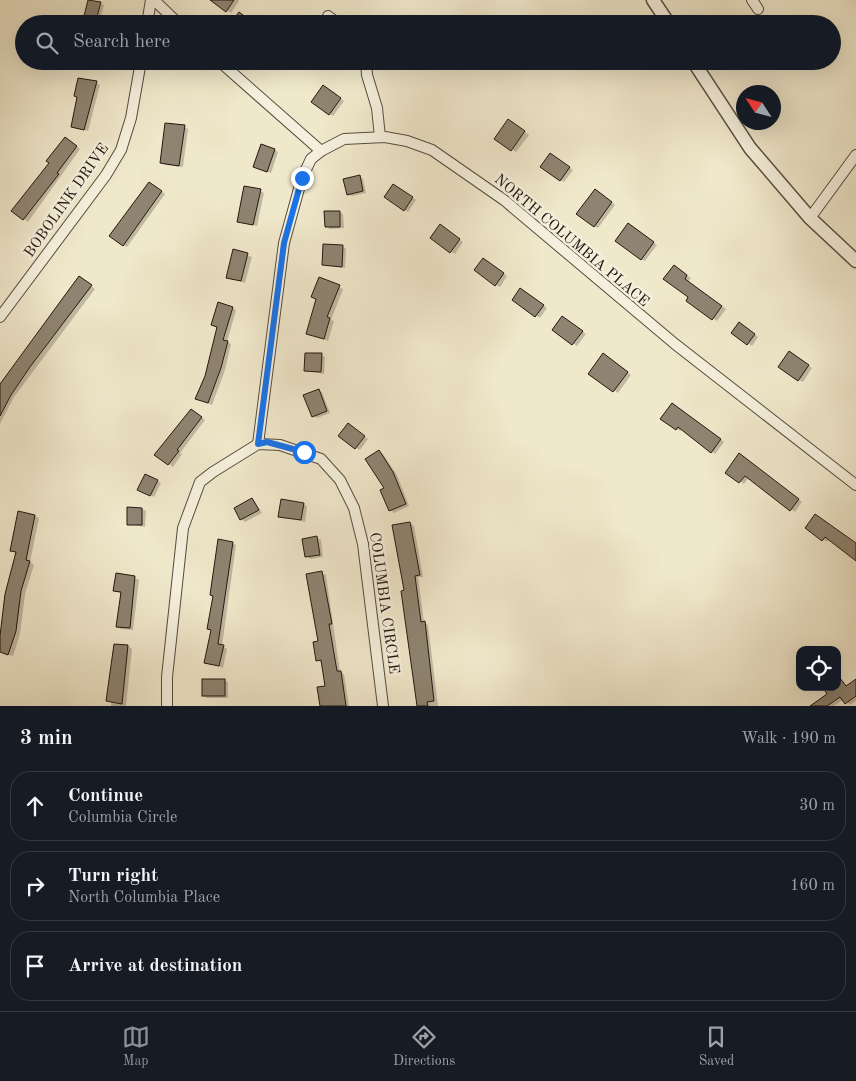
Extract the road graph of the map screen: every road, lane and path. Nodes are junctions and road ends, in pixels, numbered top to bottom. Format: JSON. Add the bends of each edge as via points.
{"nodes":[{"id":1,"x":153,"y":0,"type":"edge"},
{"id":2,"x":653,"y":0,"type":"edge"},
{"id":3,"x":752,"y":0,"type":"edge"},
{"id":4,"x":758,"y":9,"type":"dead end"},
{"id":5,"x":149,"y":15,"type":"edge"},
{"id":6,"x":169,"y":15,"type":"edge"},
{"id":7,"x":663,"y":15,"type":"edge"},
{"id":8,"x":138,"y":70,"type":"edge"},
{"id":9,"x":229,"y":70,"type":"edge"},
{"id":10,"x":367,"y":70,"type":"edge"},
{"id":11,"x":700,"y":70,"type":"edge"},
{"id":12,"x":380,"y":137,"type":"junction"},
{"id":13,"x":321,"y":151,"type":"junction"},
{"id":14,"x":856,"y":155,"type":"edge"},
{"id":15,"x":810,"y":218,"type":"junction"},
{"id":16,"x":856,"y":261,"type":"edge"},
{"id":17,"x":0,"y":317,"type":"edge"},
{"id":18,"x":258,"y":444,"type":"junction"},
{"id":19,"x":856,"y":485,"type":"edge"},
{"id":20,"x":166,"y":706,"type":"edge"},
{"id":21,"x":383,"y":706,"type":"edge"}],
"edges":[{"from":1,"to":5,"type":"street"},
{"from":1,"to":6,"type":"street"},
{"from":2,"to":7,"type":"street"},
{"from":3,"to":4,"type":"street"},
{"from":8,"to":17,"type":"street","name":"BOBOLINK DRIVE","via":[[121,150]]},
{"from":9,"to":13,"type":"street"},
{"from":10,"to":12,"type":"street","via":[[377,108]]},
{"from":11,"to":15,"type":"street","via":[[750,148]]},
{"from":12,"to":13,"type":"street","name":"NORTH COLUMBIA PLACE","via":[[344,139]]},
{"from":12,"to":19,"type":"street","name":"NORTH COLUMBIA PLACE","via":[[408,141],[432,150],[504,200],[675,344]]},
{"from":13,"to":18,"type":"street","name":"NORTH COLUMBIA PLACE","via":[[311,159],[302,178],[284,243]]},
{"from":14,"to":15,"type":"street"},
{"from":15,"to":16,"type":"street"},
{"from":18,"to":20,"type":"street","via":[[200,482],[183,528]]},
{"from":18,"to":21,"type":"street","name":"COLUMBIA CIRCLE","via":[[280,445],[321,459],[340,480],[351,501],[364,544]]}]}
